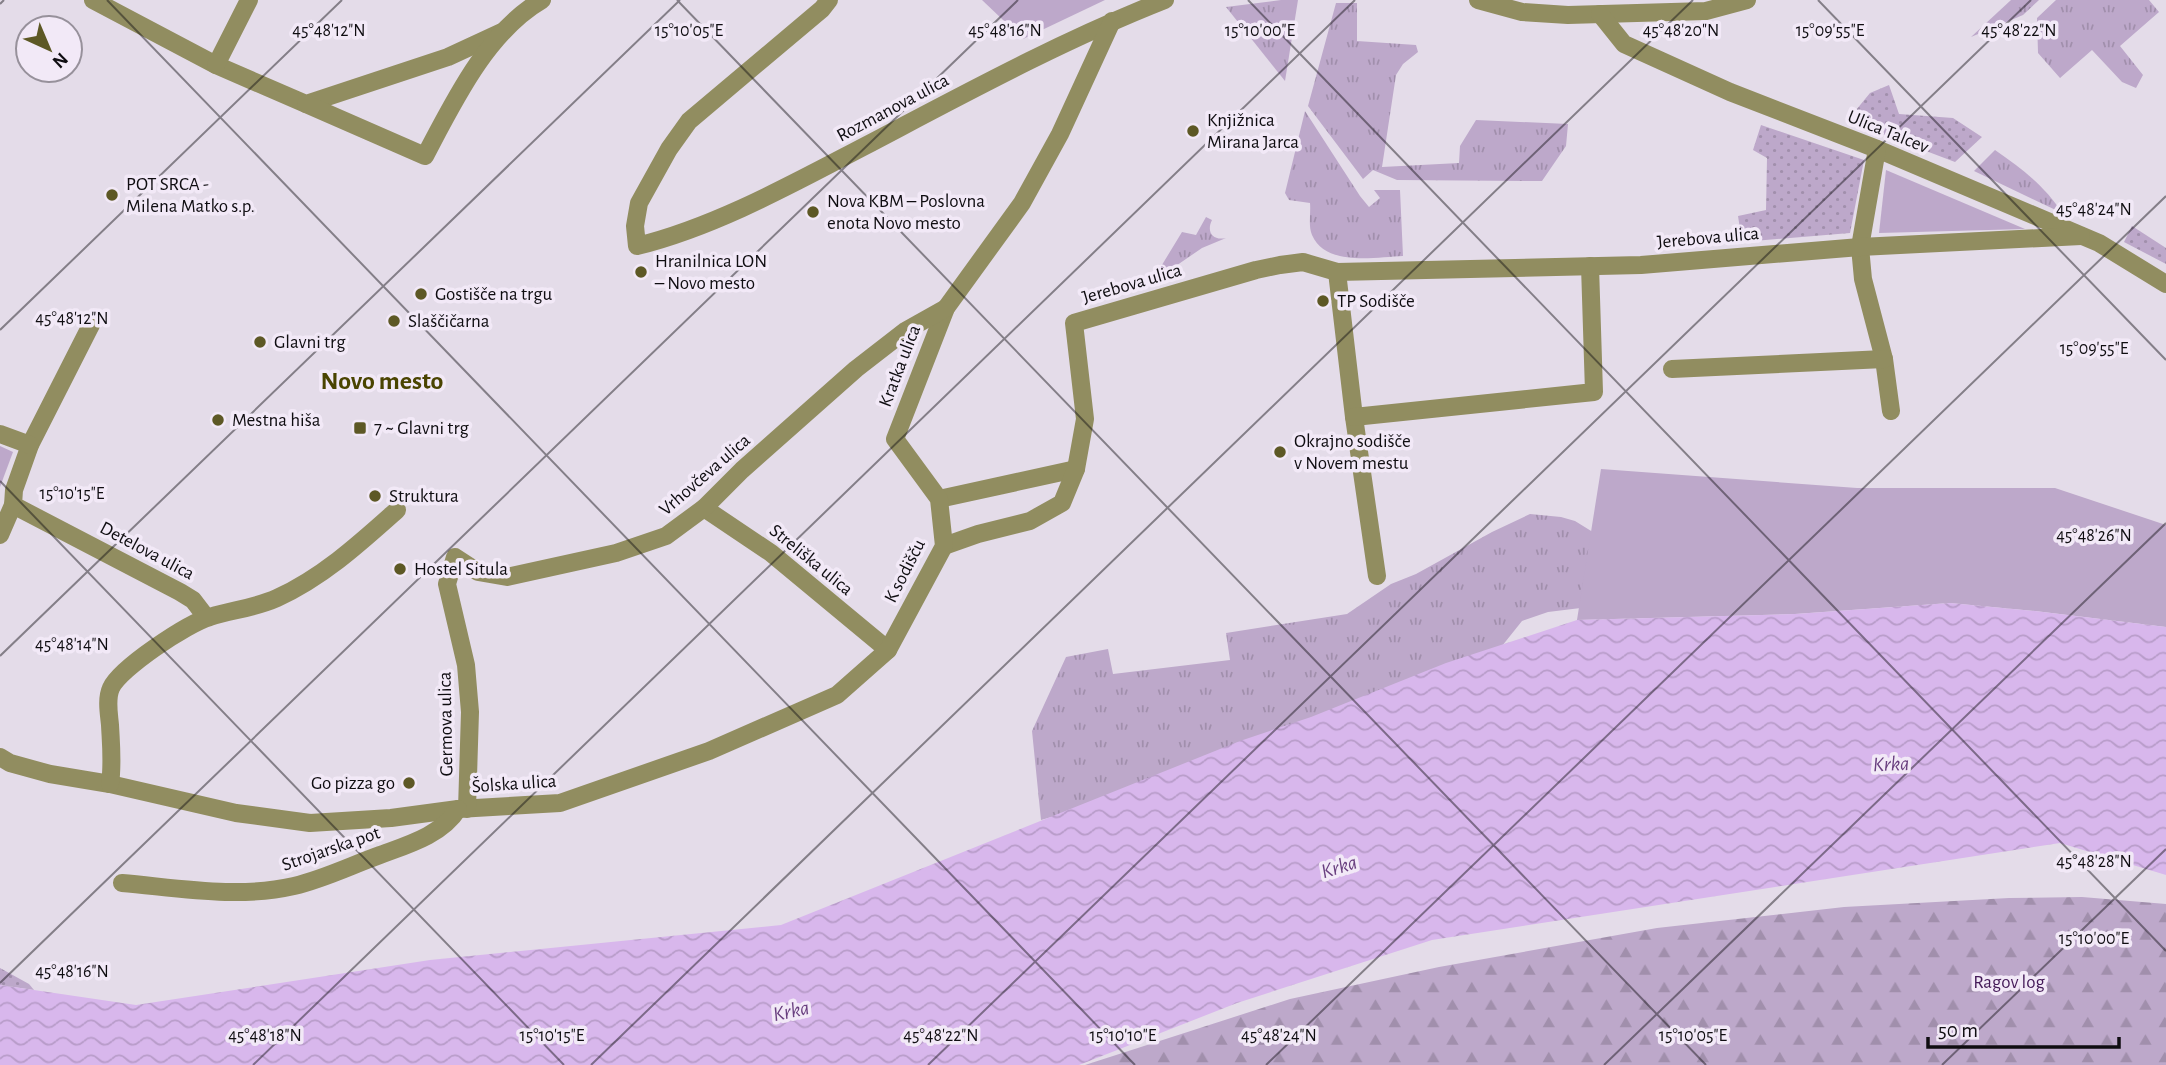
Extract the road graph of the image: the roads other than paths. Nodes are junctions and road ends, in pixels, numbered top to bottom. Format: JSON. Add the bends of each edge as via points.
{"nodes":[{"id":1,"x":93,"y":0,"type":"edge"},
{"id":2,"x":249,"y":0,"type":"edge"},
{"id":3,"x":542,"y":0,"type":"edge"},
{"id":4,"x":829,"y":0,"type":"edge"},
{"id":5,"x":1165,"y":0,"type":"edge"},
{"id":6,"x":1478,"y":0,"type":"edge"},
{"id":7,"x":1747,"y":0,"type":"edge"},
{"id":8,"x":1600,"y":14,"type":"junction"},
{"id":9,"x":1112,"y":21,"type":"junction"},
{"id":10,"x":502,"y":32,"type":"junction"},
{"id":11,"x":216,"y":65,"type":"junction"},
{"id":12,"x":306,"y":104,"type":"junction"},
{"id":13,"x":1877,"y":149,"type":"junction"},
{"id":14,"x":2081,"y":236,"type":"junction"},
{"id":15,"x":1860,"y":247,"type":"junction"},
{"id":16,"x":1590,"y":266,"type":"junction"},
{"id":17,"x":1337,"y":272,"type":"junction"},
{"id":18,"x":2166,"y":284,"type":"edge"},
{"id":19,"x":946,"y":308,"type":"junction"},
{"id":20,"x":91,"y":324,"type":"dead end"},
{"id":21,"x":1884,"y":359,"type":"junction"},
{"id":22,"x":1672,"y":369,"type":"dead end"},
{"id":23,"x":1891,"y":411,"type":"dead end"},
{"id":24,"x":1354,"y":417,"type":"junction"},
{"id":25,"x":0,"y":434,"type":"edge"},
{"id":26,"x":30,"y":445,"type":"junction"},
{"id":27,"x":1076,"y":469,"type":"junction"},
{"id":28,"x":939,"y":499,"type":"junction"},
{"id":29,"x":13,"y":505,"type":"junction"},
{"id":30,"x":704,"y":508,"type":"junction"},
{"id":31,"x":397,"y":510,"type":"dead end"},
{"id":32,"x":0,"y":535,"type":"edge"},
{"id":33,"x":944,"y":546,"type":"junction"},
{"id":34,"x":455,"y":557,"type":"joint"},
{"id":35,"x":1377,"y":576,"type":"dead end"},
{"id":36,"x":206,"y":618,"type":"junction"},
{"id":37,"x":888,"y":650,"type":"junction"},
{"id":38,"x":0,"y":757,"type":"edge"},
{"id":39,"x":110,"y":784,"type":"junction"},
{"id":40,"x":462,"y":809,"type":"junction"},
{"id":41,"x":122,"y":883,"type":"dead end"}],
"edges":[{"from":1,"to":11,"type":"street"},
{"from":2,"to":11,"type":"street"},
{"from":3,"to":10,"type":"street"},
{"from":4,"to":9,"type":"street","name":"Rozmanova ulica","via":[[689,121],[639,203],[637,246],[668,239],[744,207],[997,75]]},
{"from":5,"to":9,"type":"street","name":"Rozmanova ulica"},
{"from":6,"to":8,"type":"street","via":[[1522,12]]},
{"from":7,"to":8,"type":"street","via":[[1706,11]]},
{"from":8,"to":13,"type":"street","name":"Ulica Talcev","via":[[1624,44],[1730,92]]},
{"from":9,"to":19,"type":"street","via":[[1022,203]]},
{"from":10,"to":12,"type":"street","via":[[448,57]]},
{"from":10,"to":12,"type":"street","via":[[459,92],[425,156]]},
{"from":11,"to":12,"type":"street"},
{"from":13,"to":14,"type":"street","name":"Ulica Talcev"},
{"from":13,"to":15,"type":"street"},
{"from":14,"to":15,"type":"street","name":"Jerebova ulica"},
{"from":14,"to":18,"type":"street","name":"Ulica Talcev"},
{"from":15,"to":16,"type":"street","name":"Jerebova ulica"},
{"from":15,"to":21,"type":"street","via":[[1863,279]]},
{"from":16,"to":17,"type":"street","name":"Jerebova ulica"},
{"from":16,"to":24,"type":"street","via":[[1594,391]]},
{"from":17,"to":24,"type":"street"},
{"from":17,"to":27,"type":"street","name":"Jerebova ulica","via":[[1303,262],[1280,265],[1074,323],[1085,419]]},
{"from":19,"to":28,"type":"street","name":"Kratka ulica","via":[[895,439]]},
{"from":19,"to":30,"type":"street","name":"Vrhovčeva ulica","via":[[905,331],[856,369]]},
{"from":20,"to":26,"type":"street"},
{"from":21,"to":22,"type":"street"},
{"from":21,"to":23,"type":"street"},
{"from":24,"to":35,"type":"street"},
{"from":25,"to":26,"type":"street"},
{"from":26,"to":29,"type":"street"},
{"from":27,"to":28,"type":"street"},
{"from":27,"to":33,"type":"street","via":[[1062,503],[1030,521]]},
{"from":28,"to":33,"type":"street","name":"K sodišču"},
{"from":29,"to":32,"type":"street"},
{"from":29,"to":36,"type":"street","name":"Detelova ulica","via":[[180,592]]},
{"from":30,"to":34,"type":"street","name":"Vrhovčeva ulica","via":[[666,536],[616,553],[507,577],[478,572]]},
{"from":30,"to":37,"type":"street","name":"Streliška ulica","via":[[771,554]]},
{"from":31,"to":36,"type":"street","via":[[356,547],[300,585],[257,606]]},
{"from":33,"to":37,"type":"street","name":"K sodišču"},
{"from":34,"to":40,"type":"street","name":"Germova ulica","via":[[447,583],[466,665],[470,712]]},
{"from":36,"to":39,"type":"street","via":[[160,643],[111,686]]},
{"from":37,"to":40,"type":"street","name":"Šolska ulica","via":[[838,695],[709,751],[560,803]]},
{"from":38,"to":39,"type":"street","name":"Šolska ulica","via":[[50,774]]},
{"from":39,"to":40,"type":"street","name":"Šolska ulica","via":[[236,813],[310,823]]},
{"from":40,"to":41,"type":"street","name":"Strojarska pot","via":[[430,835],[296,886],[228,893]]}]}
